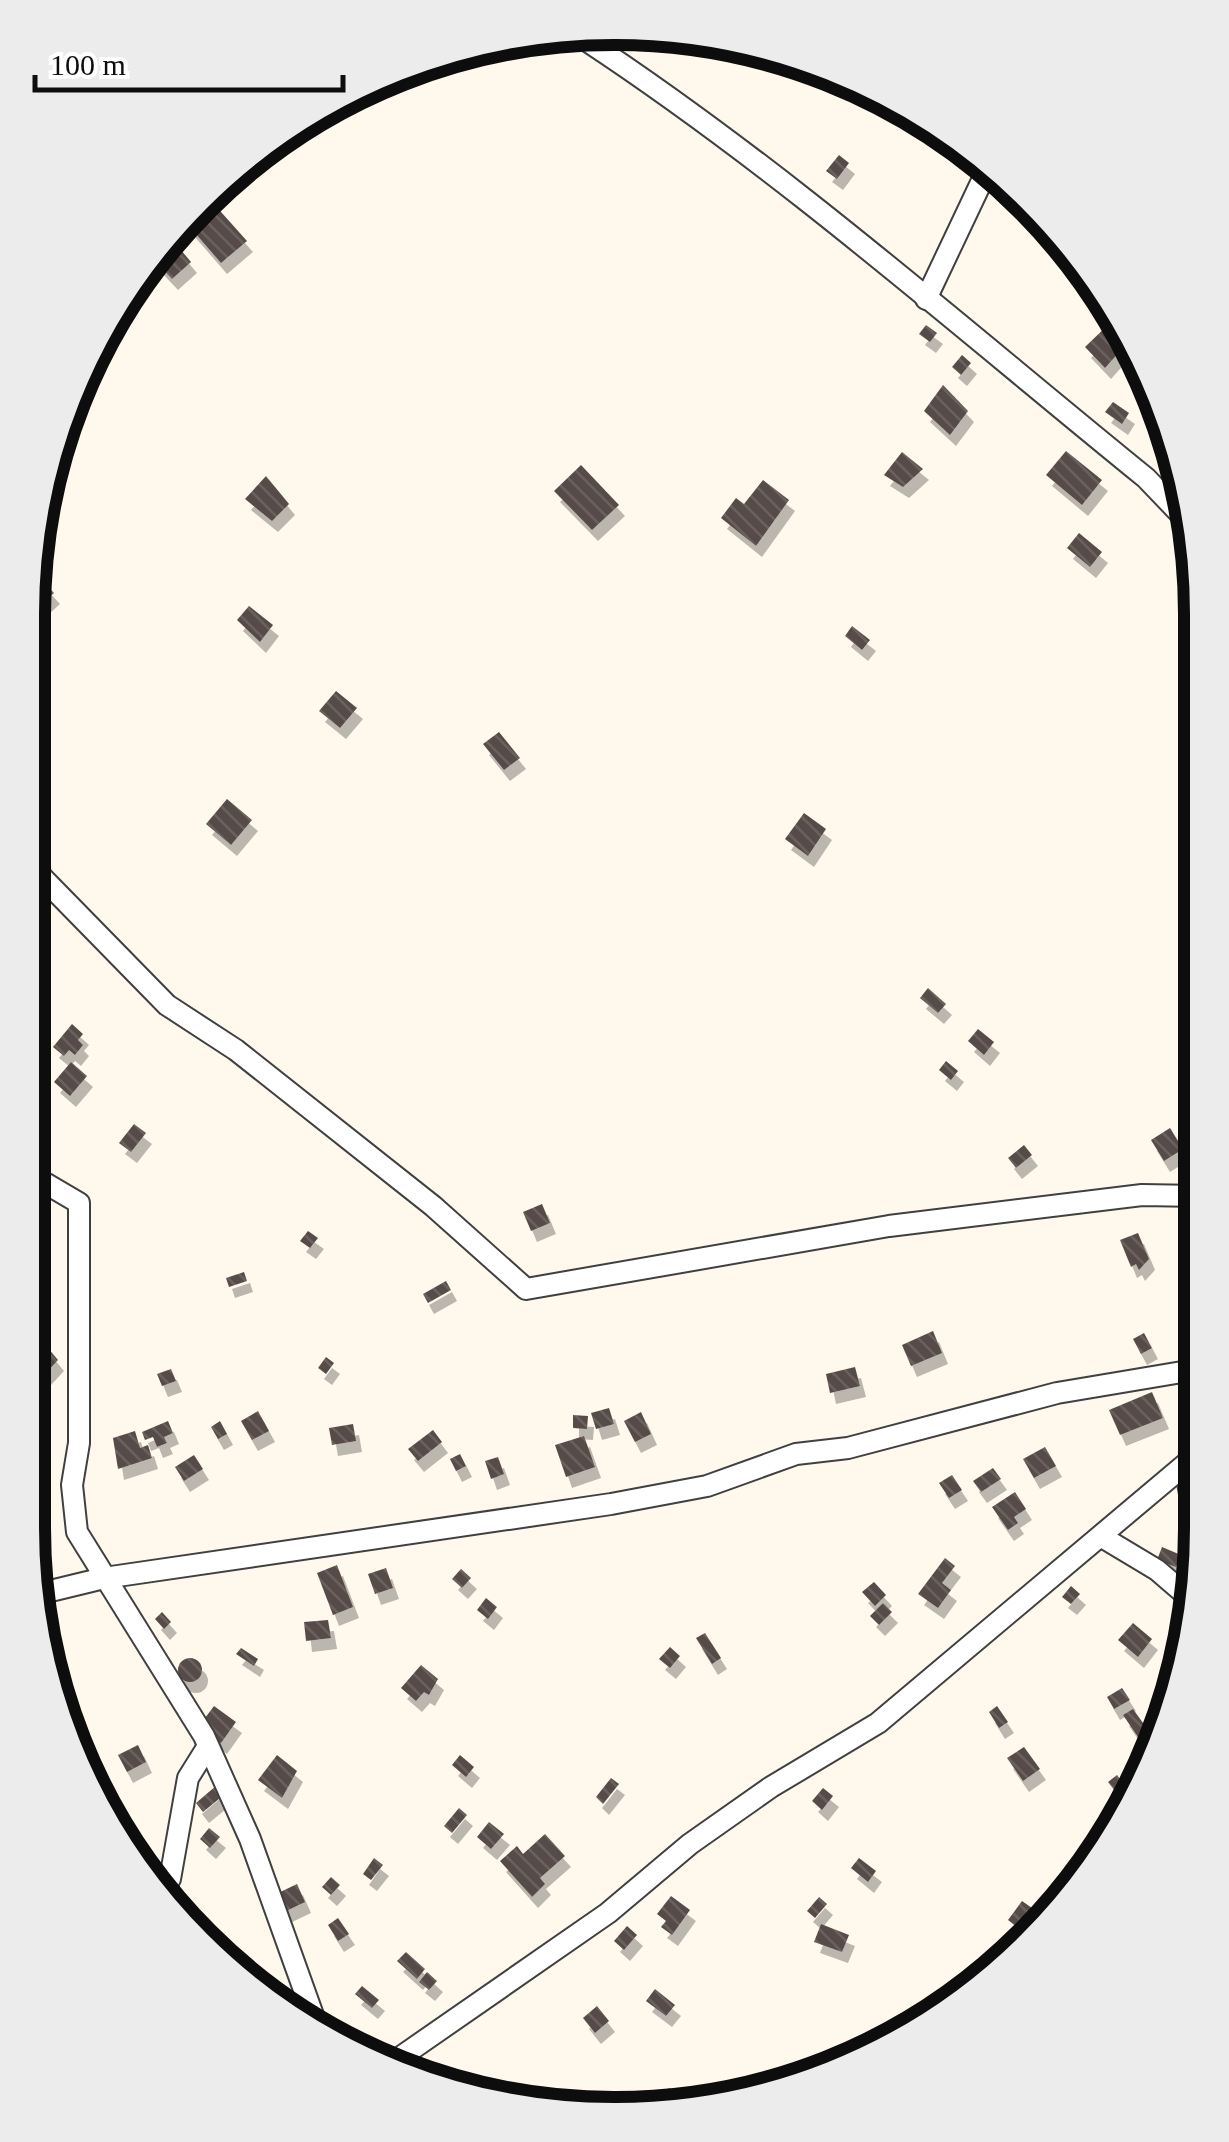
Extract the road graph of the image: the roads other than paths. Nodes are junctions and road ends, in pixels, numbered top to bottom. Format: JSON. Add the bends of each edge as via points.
{"nodes":[{"id":1,"x":593,"y":46,"type":"edge"},
{"id":2,"x":982,"y":180,"type":"edge"},
{"id":3,"x":926,"y":298,"type":"junction"},
{"id":4,"x":1174,"y":507,"type":"edge"},
{"id":5,"x":45,"y":880,"type":"edge"},
{"id":6,"x":45,"y":1183,"type":"edge"},
{"id":7,"x":1184,"y":1196,"type":"edge"},
{"id":8,"x":1184,"y":1371,"type":"edge"},
{"id":9,"x":1184,"y":1466,"type":"edge"},
{"id":10,"x":1102,"y":1537,"type":"junction"},
{"id":11,"x":104,"y":1578,"type":"junction"},
{"id":12,"x":1180,"y":1590,"type":"edge"},
{"id":13,"x":49,"y":1591,"type":"edge"},
{"id":14,"x":208,"y":1746,"type":"junction"},
{"id":15,"x":169,"y":1881,"type":"edge"},
{"id":16,"x":311,"y":2009,"type":"edge"},
{"id":17,"x":401,"y":2056,"type":"edge"}],
"edges":[{"from":1,"to":3,"type":"street","via":[[730,140]]},
{"from":2,"to":3,"type":"street"},
{"from":3,"to":4,"type":"street"},
{"from":5,"to":7,"type":"street","via":[[167,1006],[236,1050],[526,1289],[908,1224],[1126,1196]]},
{"from":6,"to":11,"type":"street","via":[[79,1203],[79,1443],[72,1485],[78,1532]]},
{"from":8,"to":11,"type":"street","via":[[1057,1393],[848,1448],[796,1454],[707,1486],[630,1501]]},
{"from":9,"to":10,"type":"street"},
{"from":10,"to":12,"type":"street"},
{"from":10,"to":17,"type":"street","via":[[878,1723],[770,1787],[608,1913]]},
{"from":11,"to":13,"type":"street"},
{"from":11,"to":14,"type":"street"},
{"from":14,"to":15,"type":"street","via":[[188,1778]]},
{"from":14,"to":16,"type":"street","via":[[250,1838]]}]}
